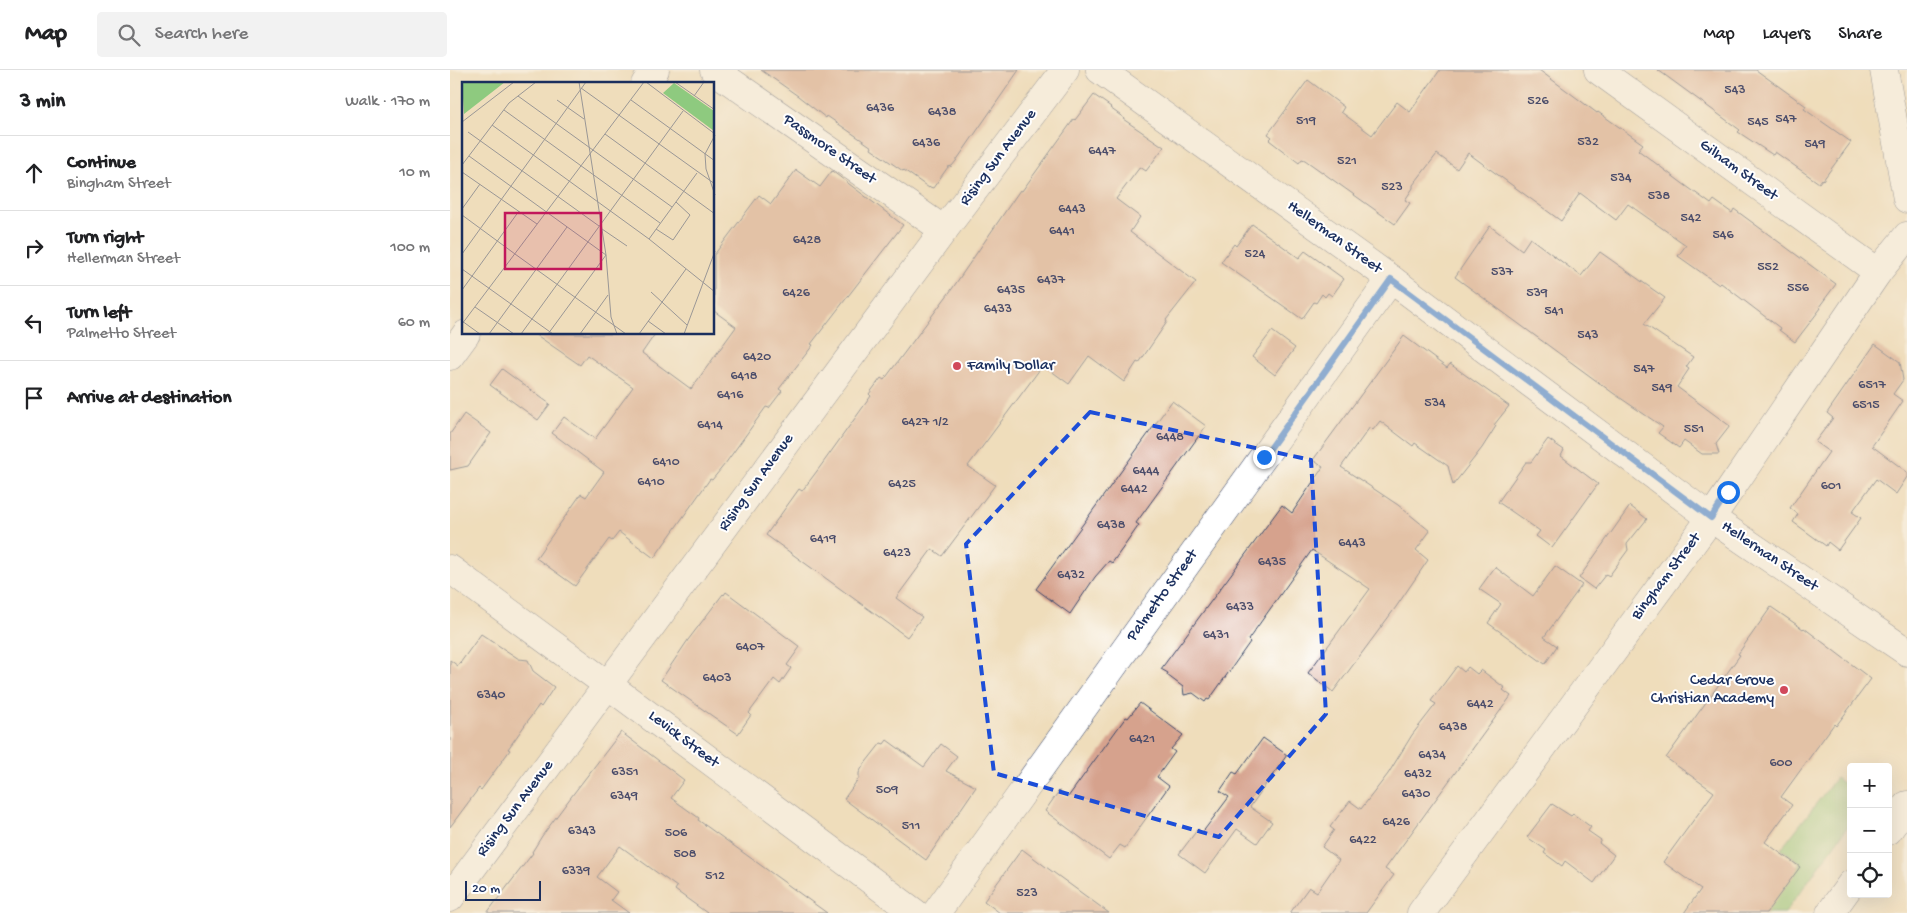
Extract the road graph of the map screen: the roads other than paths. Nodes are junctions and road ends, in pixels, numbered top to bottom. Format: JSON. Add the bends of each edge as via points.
{"nodes":[{"id":1,"x":655,"y":70,"type":"edge"},
{"id":2,"x":714,"y":70,"type":"edge"},
{"id":3,"x":1066,"y":70,"type":"edge"},
{"id":4,"x":1100,"y":70,"type":"edge"},
{"id":5,"x":1598,"y":70,"type":"edge"},
{"id":6,"x":1884,"y":70,"type":"edge"},
{"id":7,"x":646,"y":82,"type":"edge"},
{"id":8,"x":1907,"y":199,"type":"edge"},
{"id":9,"x":944,"y":230,"type":"junction"},
{"id":10,"x":1907,"y":236,"type":"edge"},
{"id":11,"x":1878,"y":272,"type":"junction"},
{"id":12,"x":1391,"y":279,"type":"junction"},
{"id":13,"x":465,"y":335,"type":"edge"},
{"id":14,"x":450,"y":356,"type":"edge"},
{"id":15,"x":1711,"y":518,"type":"junction"},
{"id":16,"x":450,"y":569,"type":"edge"},
{"id":17,"x":1907,"y":652,"type":"edge"},
{"id":18,"x":608,"y":685,"type":"junction"},
{"id":19,"x":1907,"y":805,"type":"edge"},
{"id":20,"x":1892,"y":826,"type":"edge"},
{"id":21,"x":1847,"y":890,"type":"edge"},
{"id":22,"x":450,"y":898,"type":"edge"},
{"id":23,"x":914,"y":913,"type":"edge"},
{"id":24,"x":936,"y":913,"type":"edge"},
{"id":25,"x":1421,"y":913,"type":"edge"},
{"id":26,"x":1830,"y":913,"type":"edge"}],
"edges":[{"from":1,"to":7,"type":"street"},
{"from":2,"to":9,"type":"street","name":"Passmore Street"},
{"from":3,"to":9,"type":"street","name":"Rising Sun Avenue"},
{"from":4,"to":12,"type":"street","name":"Hellerman Street"},
{"from":5,"to":11,"type":"street","name":"Gilham Street"},
{"from":6,"to":8,"type":"street"},
{"from":9,"to":18,"type":"street","name":"Rising Sun Avenue"},
{"from":10,"to":11,"type":"street","name":"Bingham Street"},
{"from":11,"to":15,"type":"street","name":"Bingham Street"},
{"from":12,"to":15,"type":"street","name":"Hellerman Street"},
{"from":12,"to":24,"type":"street","name":"Palmetto Street"},
{"from":13,"to":14,"type":"street"},
{"from":15,"to":17,"type":"street","name":"Hellerman Street"},
{"from":15,"to":25,"type":"street","name":"Bingham Street"},
{"from":16,"to":18,"type":"street","name":"Levick Street"},
{"from":18,"to":22,"type":"street","name":"Rising Sun Avenue"},
{"from":18,"to":23,"type":"street","name":"Levick Street"},
{"from":19,"to":20,"type":"street"},
{"from":21,"to":26,"type":"street"}]}
